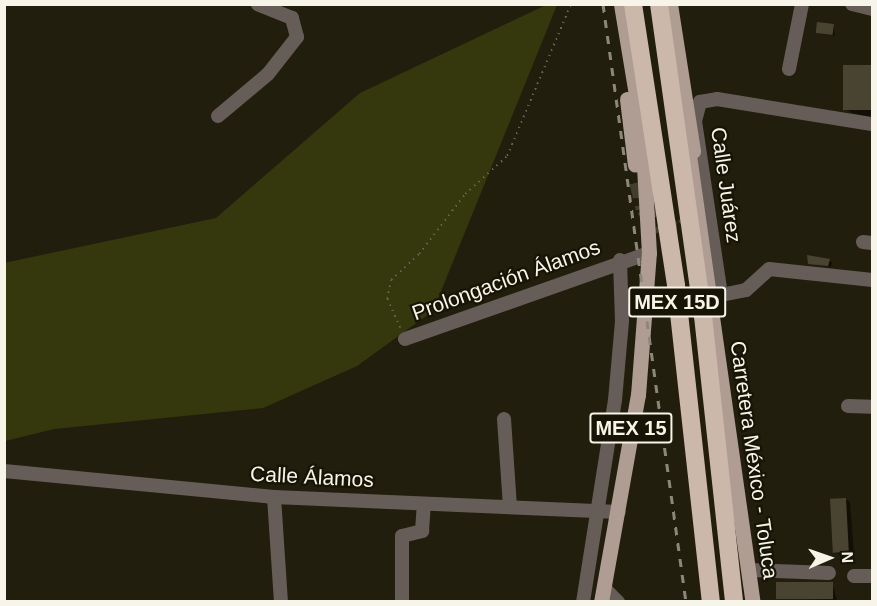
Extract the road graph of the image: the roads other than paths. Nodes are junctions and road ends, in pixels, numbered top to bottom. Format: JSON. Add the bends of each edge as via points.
{"nodes":[{"id":1,"x":258,"y":4,"type":"edge"},
{"id":2,"x":613,"y":4,"type":"edge"},
{"id":3,"x":621,"y":4,"type":"edge"},
{"id":4,"x":633,"y":4,"type":"edge"},
{"id":5,"x":659,"y":4,"type":"edge"},
{"id":6,"x":669,"y":4,"type":"edge"},
{"id":7,"x":802,"y":4,"type":"edge"},
{"id":8,"x":852,"y":4,"type":"edge"},
{"id":9,"x":873,"y":9,"type":"edge"},
{"id":10,"x":789,"y":69,"type":"dead end"},
{"id":11,"x":218,"y":116,"type":"dead end"},
{"id":12,"x":873,"y":124,"type":"edge"},
{"id":13,"x":696,"y":178,"type":"dead end"},
{"id":14,"x":637,"y":182,"type":"tunnel mouth"},
{"id":15,"x":650,"y":253,"type":"junction"},
{"id":16,"x":620,"y":260,"type":"junction"},
{"id":17,"x":873,"y":280,"type":"edge"},
{"id":18,"x":716,"y":296,"type":"junction"},
{"id":19,"x":405,"y":339,"type":"road end"},
{"id":20,"x":848,"y":406,"type":"dead end"},
{"id":21,"x":873,"y":407,"type":"edge"},
{"id":22,"x":504,"y":419,"type":"dead end"},
{"id":23,"x":4,"y":471,"type":"edge"},
{"id":24,"x":274,"y":497,"type":"junction"},
{"id":25,"x":424,"y":504,"type":"junction"},
{"id":26,"x":510,"y":507,"type":"junction"},
{"id":27,"x":598,"y":509,"type":"junction"},
{"id":28,"x":618,"y":512,"type":"junction"},
{"id":29,"x":749,"y":570,"type":"junction"},
{"id":30,"x":829,"y":573,"type":"dead end"},
{"id":31,"x":854,"y":576,"type":"dead end"},
{"id":32,"x":873,"y":576,"type":"edge"},
{"id":33,"x":602,"y":595,"type":"edge"},
{"id":34,"x":281,"y":602,"type":"edge"},
{"id":35,"x":402,"y":602,"type":"edge"},
{"id":36,"x":583,"y":602,"type":"edge"},
{"id":37,"x":618,"y":602,"type":"edge"},
{"id":38,"x":711,"y":602,"type":"edge"},
{"id":39,"x":734,"y":602,"type":"edge"},
{"id":40,"x":753,"y":602,"type":"edge"}],
"edges":[{"from":1,"to":11,"type":"street","via":[[291,18],[297,37],[268,74]]},
{"from":2,"to":14,"type":"main road"},
{"from":3,"to":15,"type":"main road","number":"MEX 15","via":[[642,131]]},
{"from":4,"to":38,"type":"highway","number":"MEX 15D","bridge":true,"via":[[675,286]]},
{"from":5,"to":39,"type":"highway","number":"MEX 15D","bridge":true,"via":[[703,316]]},
{"from":6,"to":13,"type":"main road"},
{"from":6,"to":18,"type":"main road","name":"Carretera México - Toluca"},
{"from":7,"to":10,"type":"street"},
{"from":8,"to":9,"type":"street"},
{"from":12,"to":18,"type":"street","name":"Calle Juárez","via":[[717,99],[700,102],[695,121]]},
{"from":15,"to":16,"type":"street","name":"Prolongación Álamos"},
{"from":15,"to":28,"type":"main road","number":"MEX 15","via":[[638,395]]},
{"from":16,"to":19,"type":"street","name":"Prolongación Álamos"},
{"from":16,"to":27,"type":"street","name":"Prolongación Álamos","via":[[622,321]]},
{"from":17,"to":18,"type":"street","via":[[769,269],[746,290]]},
{"from":18,"to":29,"type":"main road","name":"Carretera México - Toluca"},
{"from":20,"to":21,"type":"street"},
{"from":22,"to":26,"type":"street"},
{"from":23,"to":24,"type":"street","name":"Calle Álamos"},
{"from":24,"to":25,"type":"street","name":"Calle Álamos"},
{"from":24,"to":34,"type":"street"},
{"from":25,"to":26,"type":"street","name":"Calle Álamos"},
{"from":25,"to":35,"type":"street","via":[[422,531],[402,536]]},
{"from":26,"to":27,"type":"street","name":"Calle Álamos"},
{"from":27,"to":28,"type":"street","name":"Calle Álamos"},
{"from":27,"to":36,"type":"street","name":"Prolongación Álamos"},
{"from":28,"to":33,"type":"main road","number":"MEX 15"},
{"from":29,"to":30,"type":"street"},
{"from":29,"to":40,"type":"main road","name":"Carretera México - Toluca"},
{"from":31,"to":32,"type":"street"},
{"from":33,"to":37,"type":"street"}]}
